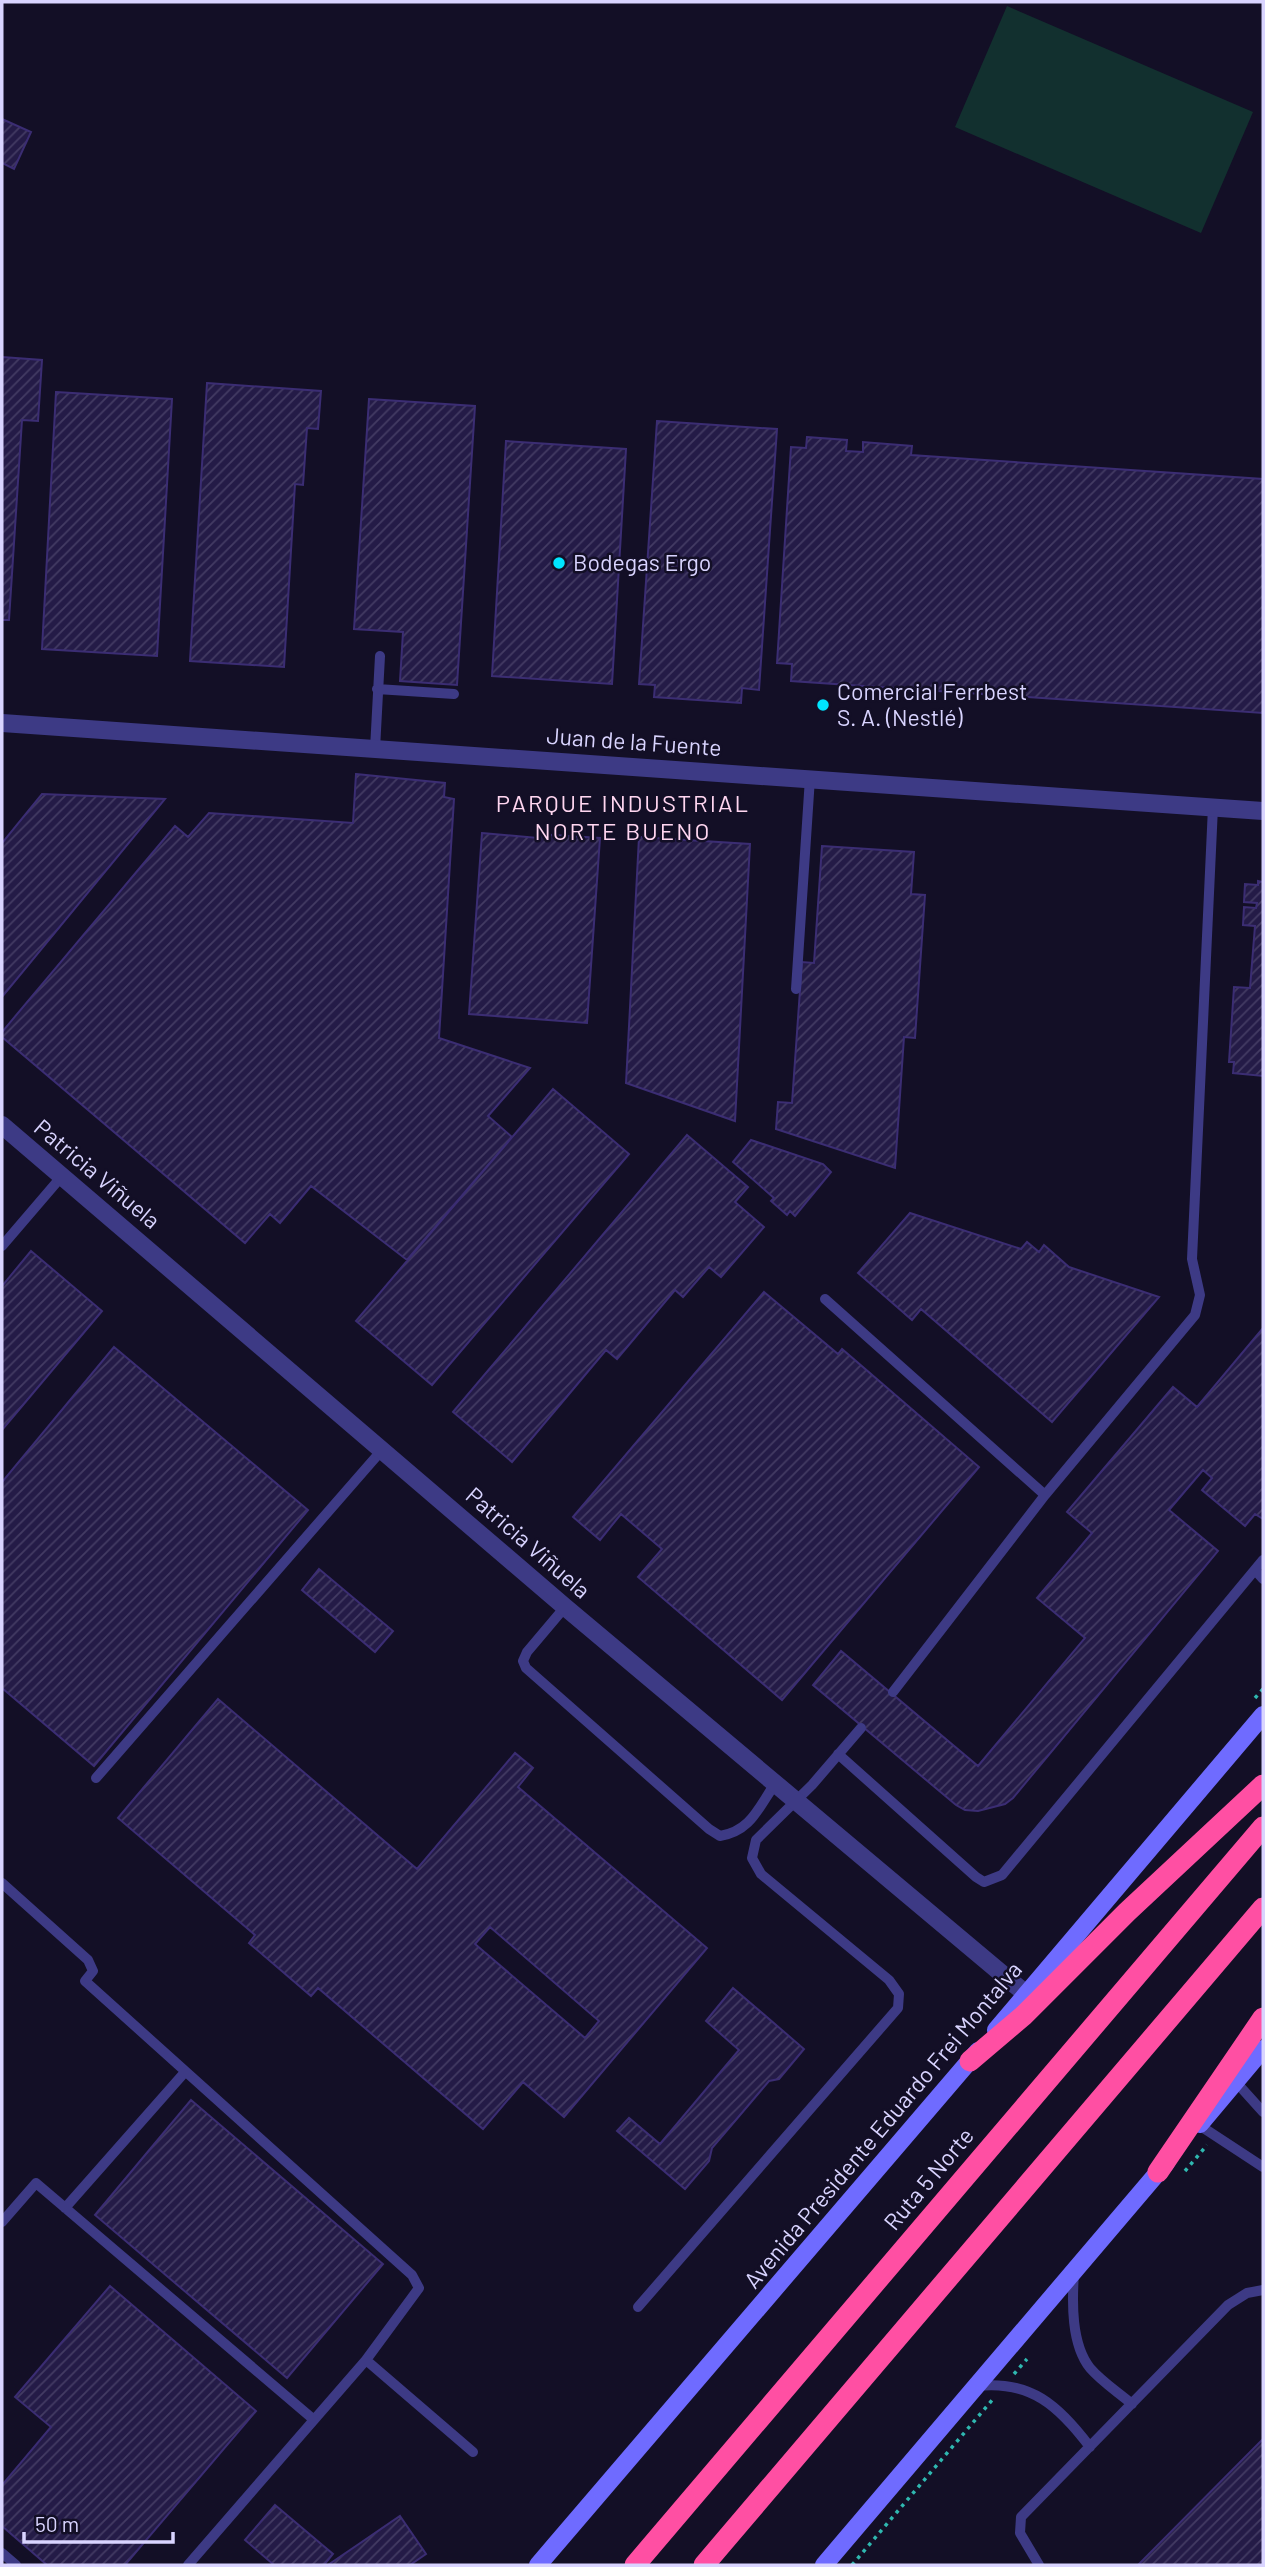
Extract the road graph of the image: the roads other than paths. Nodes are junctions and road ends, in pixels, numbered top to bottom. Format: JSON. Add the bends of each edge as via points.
{"nodes":[{"id":1,"x":380,"y":656,"type":"dead end"},
{"id":2,"x":377,"y":689,"type":"junction"},
{"id":3,"x":454,"y":694,"type":"dead end"},
{"id":4,"x":2,"y":723,"type":"edge"},
{"id":5,"x":375,"y":749,"type":"junction"},
{"id":6,"x":810,"y":778,"type":"junction"},
{"id":7,"x":1213,"y":807,"type":"junction"},
{"id":8,"x":1263,"y":811,"type":"edge"},
{"id":9,"x":796,"y":989,"type":"dead end"},
{"id":10,"x":2,"y":1125,"type":"edge"},
{"id":11,"x":62,"y":1176,"type":"junction"},
{"id":12,"x":2,"y":1246,"type":"edge"},
{"id":13,"x":825,"y":1299,"type":"dead end"},
{"id":14,"x":382,"y":1450,"type":"junction"},
{"id":15,"x":1045,"y":1494,"type":"junction"},
{"id":16,"x":1263,"y":1560,"type":"edge"},
{"id":17,"x":1255,"y":1570,"type":"junction"},
{"id":18,"x":1263,"y":1579,"type":"edge"},
{"id":19,"x":565,"y":1607,"type":"junction"},
{"id":20,"x":893,"y":1692,"type":"dead end"},
{"id":21,"x":1263,"y":1714,"type":"edge"},
{"id":22,"x":861,"y":1728,"type":"dead end"},
{"id":23,"x":838,"y":1754,"type":"junction"},
{"id":24,"x":96,"y":1778,"type":"dead end"},
{"id":25,"x":775,"y":1784,"type":"junction"},
{"id":26,"x":1263,"y":1785,"type":"edge"},
{"id":27,"x":794,"y":1800,"type":"junction"},
{"id":28,"x":1263,"y":1827,"type":"edge"},
{"id":29,"x":2,"y":1883,"type":"edge"},
{"id":30,"x":1263,"y":1908,"type":"edge"},
{"id":31,"x":1026,"y":1994,"type":"junction"},
{"id":32,"x":1263,"y":2018,"type":"edge"},
{"id":33,"x":1263,"y":2049,"type":"edge"},
{"id":34,"x":970,"y":2061,"type":"junction"},
{"id":35,"x":185,"y":2072,"type":"junction"},
{"id":36,"x":1236,"y":2082,"type":"junction"},
{"id":37,"x":1263,"y":2112,"type":"edge"},
{"id":38,"x":1199,"y":2125,"type":"junction"},
{"id":39,"x":1263,"y":2167,"type":"edge"},
{"id":40,"x":1158,"y":2172,"type":"junction"},
{"id":41,"x":65,"y":2208,"type":"junction"},
{"id":42,"x":2,"y":2222,"type":"edge"},
{"id":43,"x":1074,"y":2271,"type":"junction"},
{"id":44,"x":1263,"y":2290,"type":"edge"},
{"id":45,"x":638,"y":2307,"type":"dead end"},
{"id":46,"x":366,"y":2360,"type":"junction"},
{"id":47,"x":976,"y":2386,"type":"junction"},
{"id":48,"x":1132,"y":2404,"type":"junction"},
{"id":49,"x":313,"y":2419,"type":"junction"},
{"id":50,"x":1090,"y":2447,"type":"junction"},
{"id":51,"x":473,"y":2452,"type":"dead end"},
{"id":52,"x":2,"y":2553,"type":"edge"},
{"id":53,"x":16,"y":2565,"type":"edge"},
{"id":54,"x":188,"y":2565,"type":"edge"},
{"id":55,"x":538,"y":2565,"type":"edge"},
{"id":56,"x":635,"y":2565,"type":"edge"},
{"id":57,"x":704,"y":2565,"type":"edge"},
{"id":58,"x":824,"y":2565,"type":"edge"},
{"id":59,"x":1039,"y":2565,"type":"edge"}],
"edges":[{"from":1,"to":2,"type":"lane"},
{"from":2,"to":3,"type":"lane"},
{"from":2,"to":5,"type":"lane"},
{"from":4,"to":5,"type":"street","name":"Juan de la Fuente"},
{"from":5,"to":6,"type":"street","name":"Juan de la Fuente"},
{"from":6,"to":7,"type":"street","name":"Juan de la Fuente"},
{"from":6,"to":9,"type":"lane"},
{"from":7,"to":8,"type":"street","name":"Juan de la Fuente"},
{"from":7,"to":15,"type":"lane","via":[[1192,1259],[1200,1295],[1195,1315]]},
{"from":10,"to":11,"type":"street","name":"Patricia Viñuela"},
{"from":11,"to":12,"type":"lane"},
{"from":11,"to":14,"type":"street","name":"Patricia Viñuela"},
{"from":13,"to":15,"type":"lane"},
{"from":14,"to":19,"type":"street","name":"Patricia Viñuela"},
{"from":14,"to":24,"type":"lane"},
{"from":15,"to":20,"type":"lane"},
{"from":16,"to":17,"type":"lane"},
{"from":17,"to":18,"type":"lane"},
{"from":17,"to":23,"type":"lane","via":[[993,1881],[976,1877]]},
{"from":19,"to":25,"type":"street","name":"Patricia Viñuela"},
{"from":19,"to":25,"type":"lane","via":[[527,1652],[526,1668],[709,1829],[720,1836],[745,1828]]},
{"from":21,"to":31,"type":"main road","name":"Avenida Presidente Eduardo Frei Montalva"},
{"from":22,"to":23,"type":"lane"},
{"from":23,"to":27,"type":"lane"},
{"from":25,"to":27,"type":"street","name":"Patricia Viñuela"},
{"from":26,"to":34,"type":"highway","via":[[1023,2016]]},
{"from":27,"to":31,"type":"street","name":"Patricia Viñuela"},
{"from":27,"to":45,"type":"lane","via":[[756,1840],[752,1858],[761,1874],[889,1980],[899,1994],[898,2008]]},
{"from":28,"to":56,"type":"highway","name":"Ruta 5 Norte"},
{"from":29,"to":35,"type":"lane","via":[[88,1960],[93,1971],[85,1981]]},
{"from":30,"to":57,"type":"highway"},
{"from":31,"to":34,"type":"main road","name":"Avenida Presidente Eduardo Frei Montalva"},
{"from":32,"to":40,"type":"highway"},
{"from":33,"to":36,"type":"main road"},
{"from":34,"to":55,"type":"main road","name":"Avenida Presidente Eduardo Frei Montalva"},
{"from":35,"to":41,"type":"lane"},
{"from":35,"to":46,"type":"lane","via":[[412,2275],[419,2288]]},
{"from":36,"to":37,"type":"lane"},
{"from":36,"to":38,"type":"main road"},
{"from":38,"to":39,"type":"lane"},
{"from":38,"to":40,"type":"main road"},
{"from":40,"to":43,"type":"main road"},
{"from":41,"to":42,"type":"lane","via":[[36,2183]]},
{"from":41,"to":49,"type":"lane"},
{"from":43,"to":47,"type":"main road"},
{"from":43,"to":48,"type":"lane","via":[[1073,2303],[1084,2359]]},
{"from":44,"to":48,"type":"lane","via":[[1247,2293],[1228,2305]]},
{"from":46,"to":49,"type":"lane"},
{"from":46,"to":51,"type":"lane"},
{"from":47,"to":50,"type":"lane","via":[[1004,2385],[1040,2396]]},
{"from":47,"to":58,"type":"main road"},
{"from":48,"to":50,"type":"lane"},
{"from":49,"to":54,"type":"lane"},
{"from":50,"to":59,"type":"lane","via":[[1021,2517],[1020,2533]]},
{"from":52,"to":53,"type":"lane"}]}
